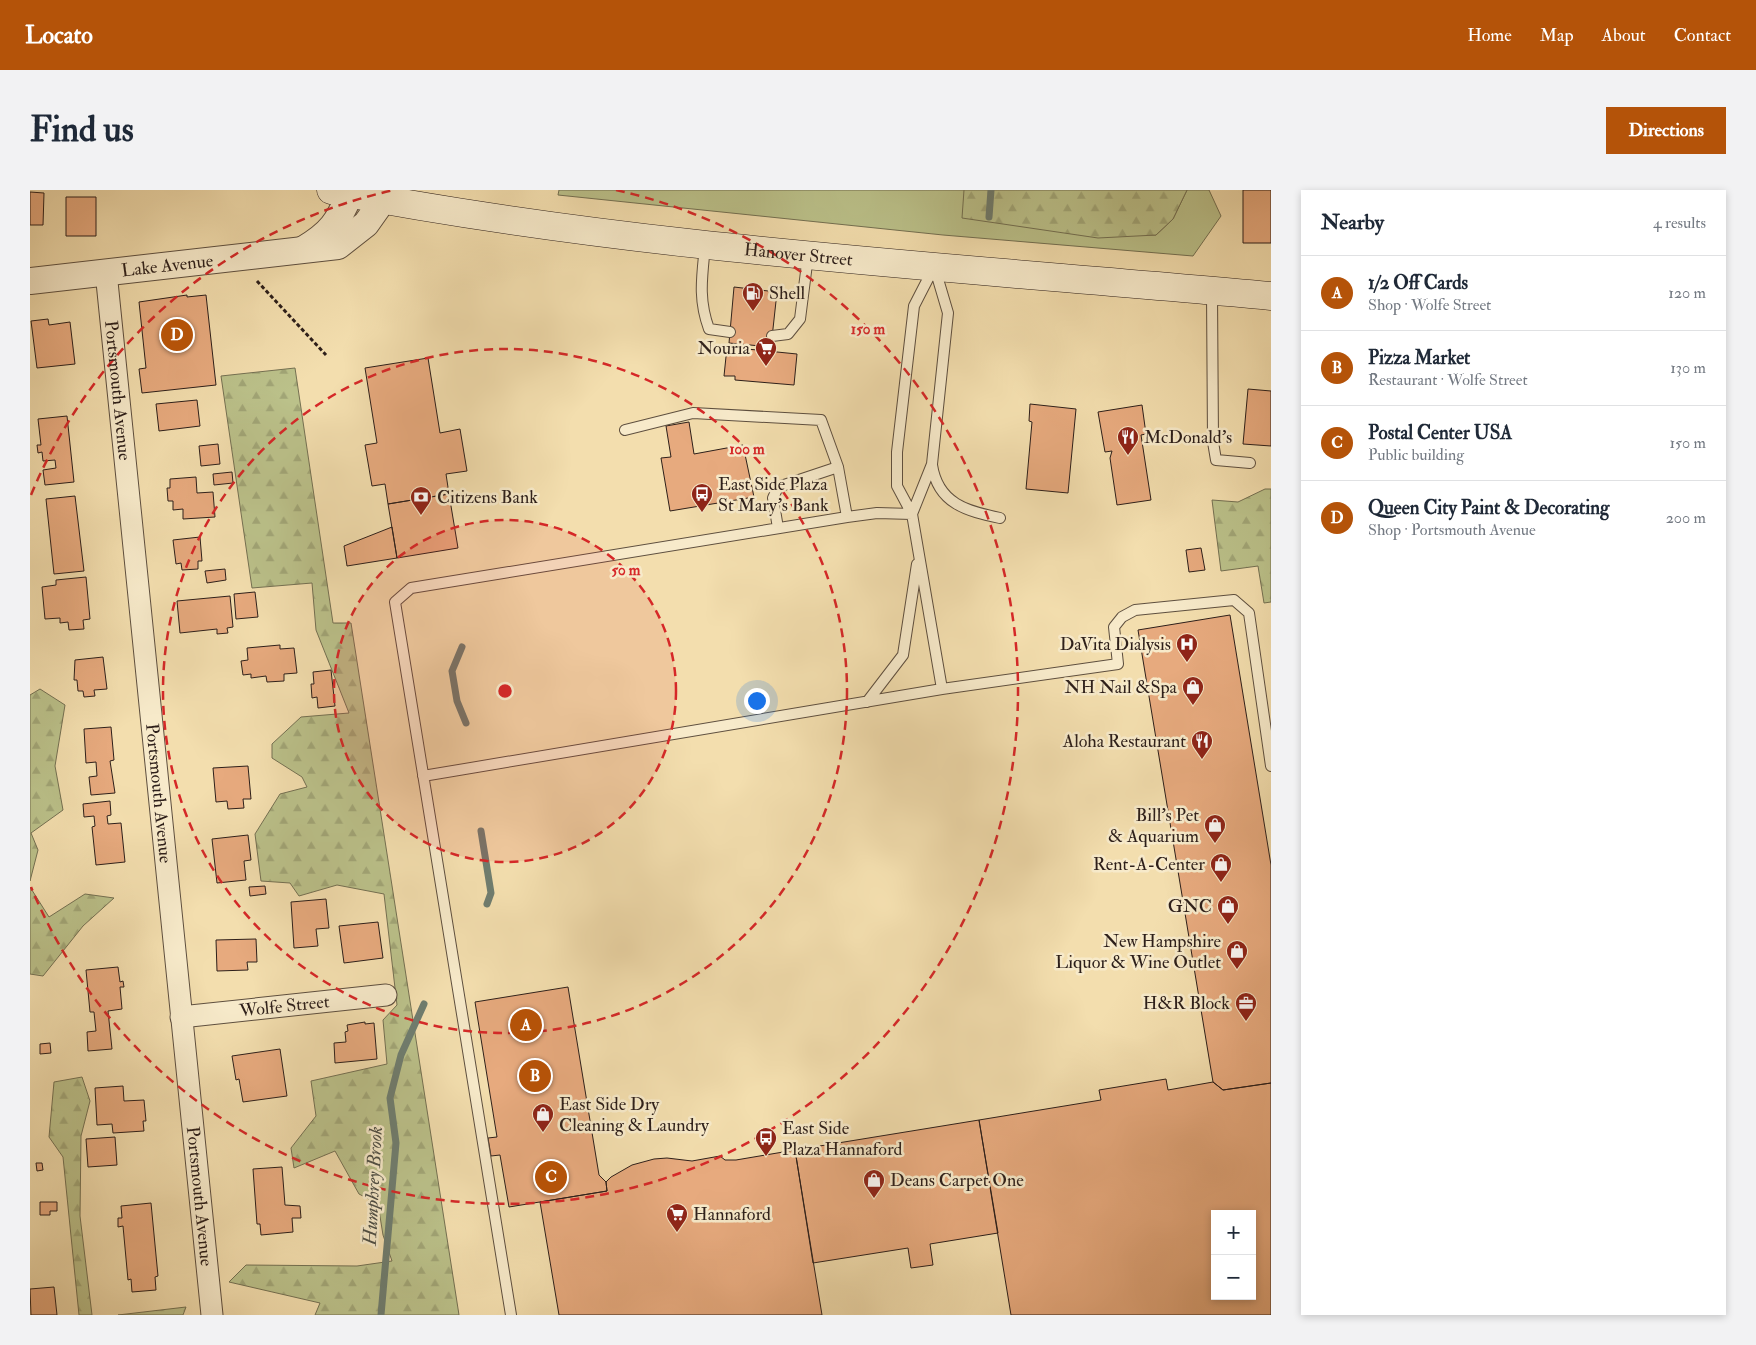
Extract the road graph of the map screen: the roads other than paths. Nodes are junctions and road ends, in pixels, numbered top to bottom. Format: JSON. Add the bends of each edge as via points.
{"nodes":[{"id":1,"x":340,"y":192,"type":"edge"},
{"id":2,"x":382,"y":200,"type":"junction"},
{"id":3,"x":705,"y":245,"type":"junction"},
{"id":4,"x":303,"y":250,"type":"junction"},
{"id":5,"x":808,"y":255,"type":"junction"},
{"id":6,"x":934,"y":267,"type":"junction"},
{"id":7,"x":106,"y":272,"type":"junction"},
{"id":8,"x":30,"y":281,"type":"edge"},
{"id":9,"x":1212,"y":290,"type":"junction"},
{"id":10,"x":1271,"y":296,"type":"edge"},
{"id":11,"x":730,"y":332,"type":"dead end"},
{"id":12,"x":772,"y":336,"type":"dead end"},
{"id":13,"x":625,"y":430,"type":"dead end"},
{"id":14,"x":1250,"y":463,"type":"dead end"},
{"id":15,"x":932,"y":464,"type":"junction"},
{"id":16,"x":838,"y":467,"type":"junction"},
{"id":17,"x":912,"y":514,"type":"junction"},
{"id":18,"x":847,"y":517,"type":"junction"},
{"id":19,"x":1000,"y":518,"type":"dead end"},
{"id":20,"x":778,"y":528,"type":"junction"},
{"id":21,"x":918,"y":556,"type":"junction"},
{"id":22,"x":942,"y":688,"type":"junction"},
{"id":23,"x":867,"y":702,"type":"junction"},
{"id":24,"x":1271,"y":766,"type":"edge"},
{"id":25,"x":423,"y":776,"type":"junction"},
{"id":26,"x":386,"y":995,"type":"dead end"},
{"id":27,"x":181,"y":1017,"type":"junction"},
{"id":28,"x":212,"y":1315,"type":"edge"},
{"id":29,"x":511,"y":1315,"type":"edge"}],
"edges":[{"from":1,"to":2,"type":"main road","name":"Hanover Street"},
{"from":1,"to":4,"type":"street","name":"Lake Avenue","via":[[336,224],[324,237]]},
{"from":2,"to":3,"type":"main road","name":"Hanover Street"},
{"from":2,"to":4,"type":"street","name":"Lake Avenue","via":[[366,224],[338,246]]},
{"from":3,"to":5,"type":"main road","name":"Hanover Street"},
{"from":3,"to":11,"type":"lane","via":[[700,293],[704,318],[709,329]]},
{"from":4,"to":7,"type":"street","name":"Lake Avenue"},
{"from":5,"to":6,"type":"main road","name":"Hanover Street"},
{"from":5,"to":12,"type":"lane","via":[[800,319],[788,334]]},
{"from":6,"to":9,"type":"main road","name":"Hanover Street"},
{"from":6,"to":15,"type":"lane","via":[[948,312]]},
{"from":6,"to":17,"type":"lane","via":[[914,306],[897,452],[897,486]]},
{"from":7,"to":8,"type":"street","name":"Lake Avenue"},
{"from":7,"to":27,"type":"street","name":"Portsmouth Avenue"},
{"from":9,"to":10,"type":"main road","name":"Hanover Street"},
{"from":9,"to":14,"type":"lane","via":[[1213,442],[1216,460]]},
{"from":13,"to":16,"type":"lane","via":[[693,413],[821,420]]},
{"from":15,"to":17,"type":"lane"},
{"from":15,"to":19,"type":"lane","via":[[934,476],[955,504],[969,511]]},
{"from":16,"to":18,"type":"lane"},
{"from":16,"to":20,"type":"lane","via":[[778,487],[772,498]]},
{"from":17,"to":18,"type":"lane","via":[[876,513]]},
{"from":17,"to":21,"type":"lane"},
{"from":18,"to":20,"type":"lane"},
{"from":20,"to":25,"type":"lane","via":[[411,588],[395,602]]},
{"from":21,"to":22,"type":"lane"},
{"from":21,"to":23,"type":"lane","via":[[903,655]]},
{"from":22,"to":23,"type":"lane"},
{"from":22,"to":24,"type":"lane","via":[[1118,664],[1114,627],[1122,617],[1135,610],[1234,600],[1249,612]]},
{"from":23,"to":25,"type":"lane"},
{"from":25,"to":29,"type":"lane"},
{"from":26,"to":27,"type":"street","name":"Wolfe Street"},
{"from":27,"to":28,"type":"street","name":"Portsmouth Avenue"}]}
